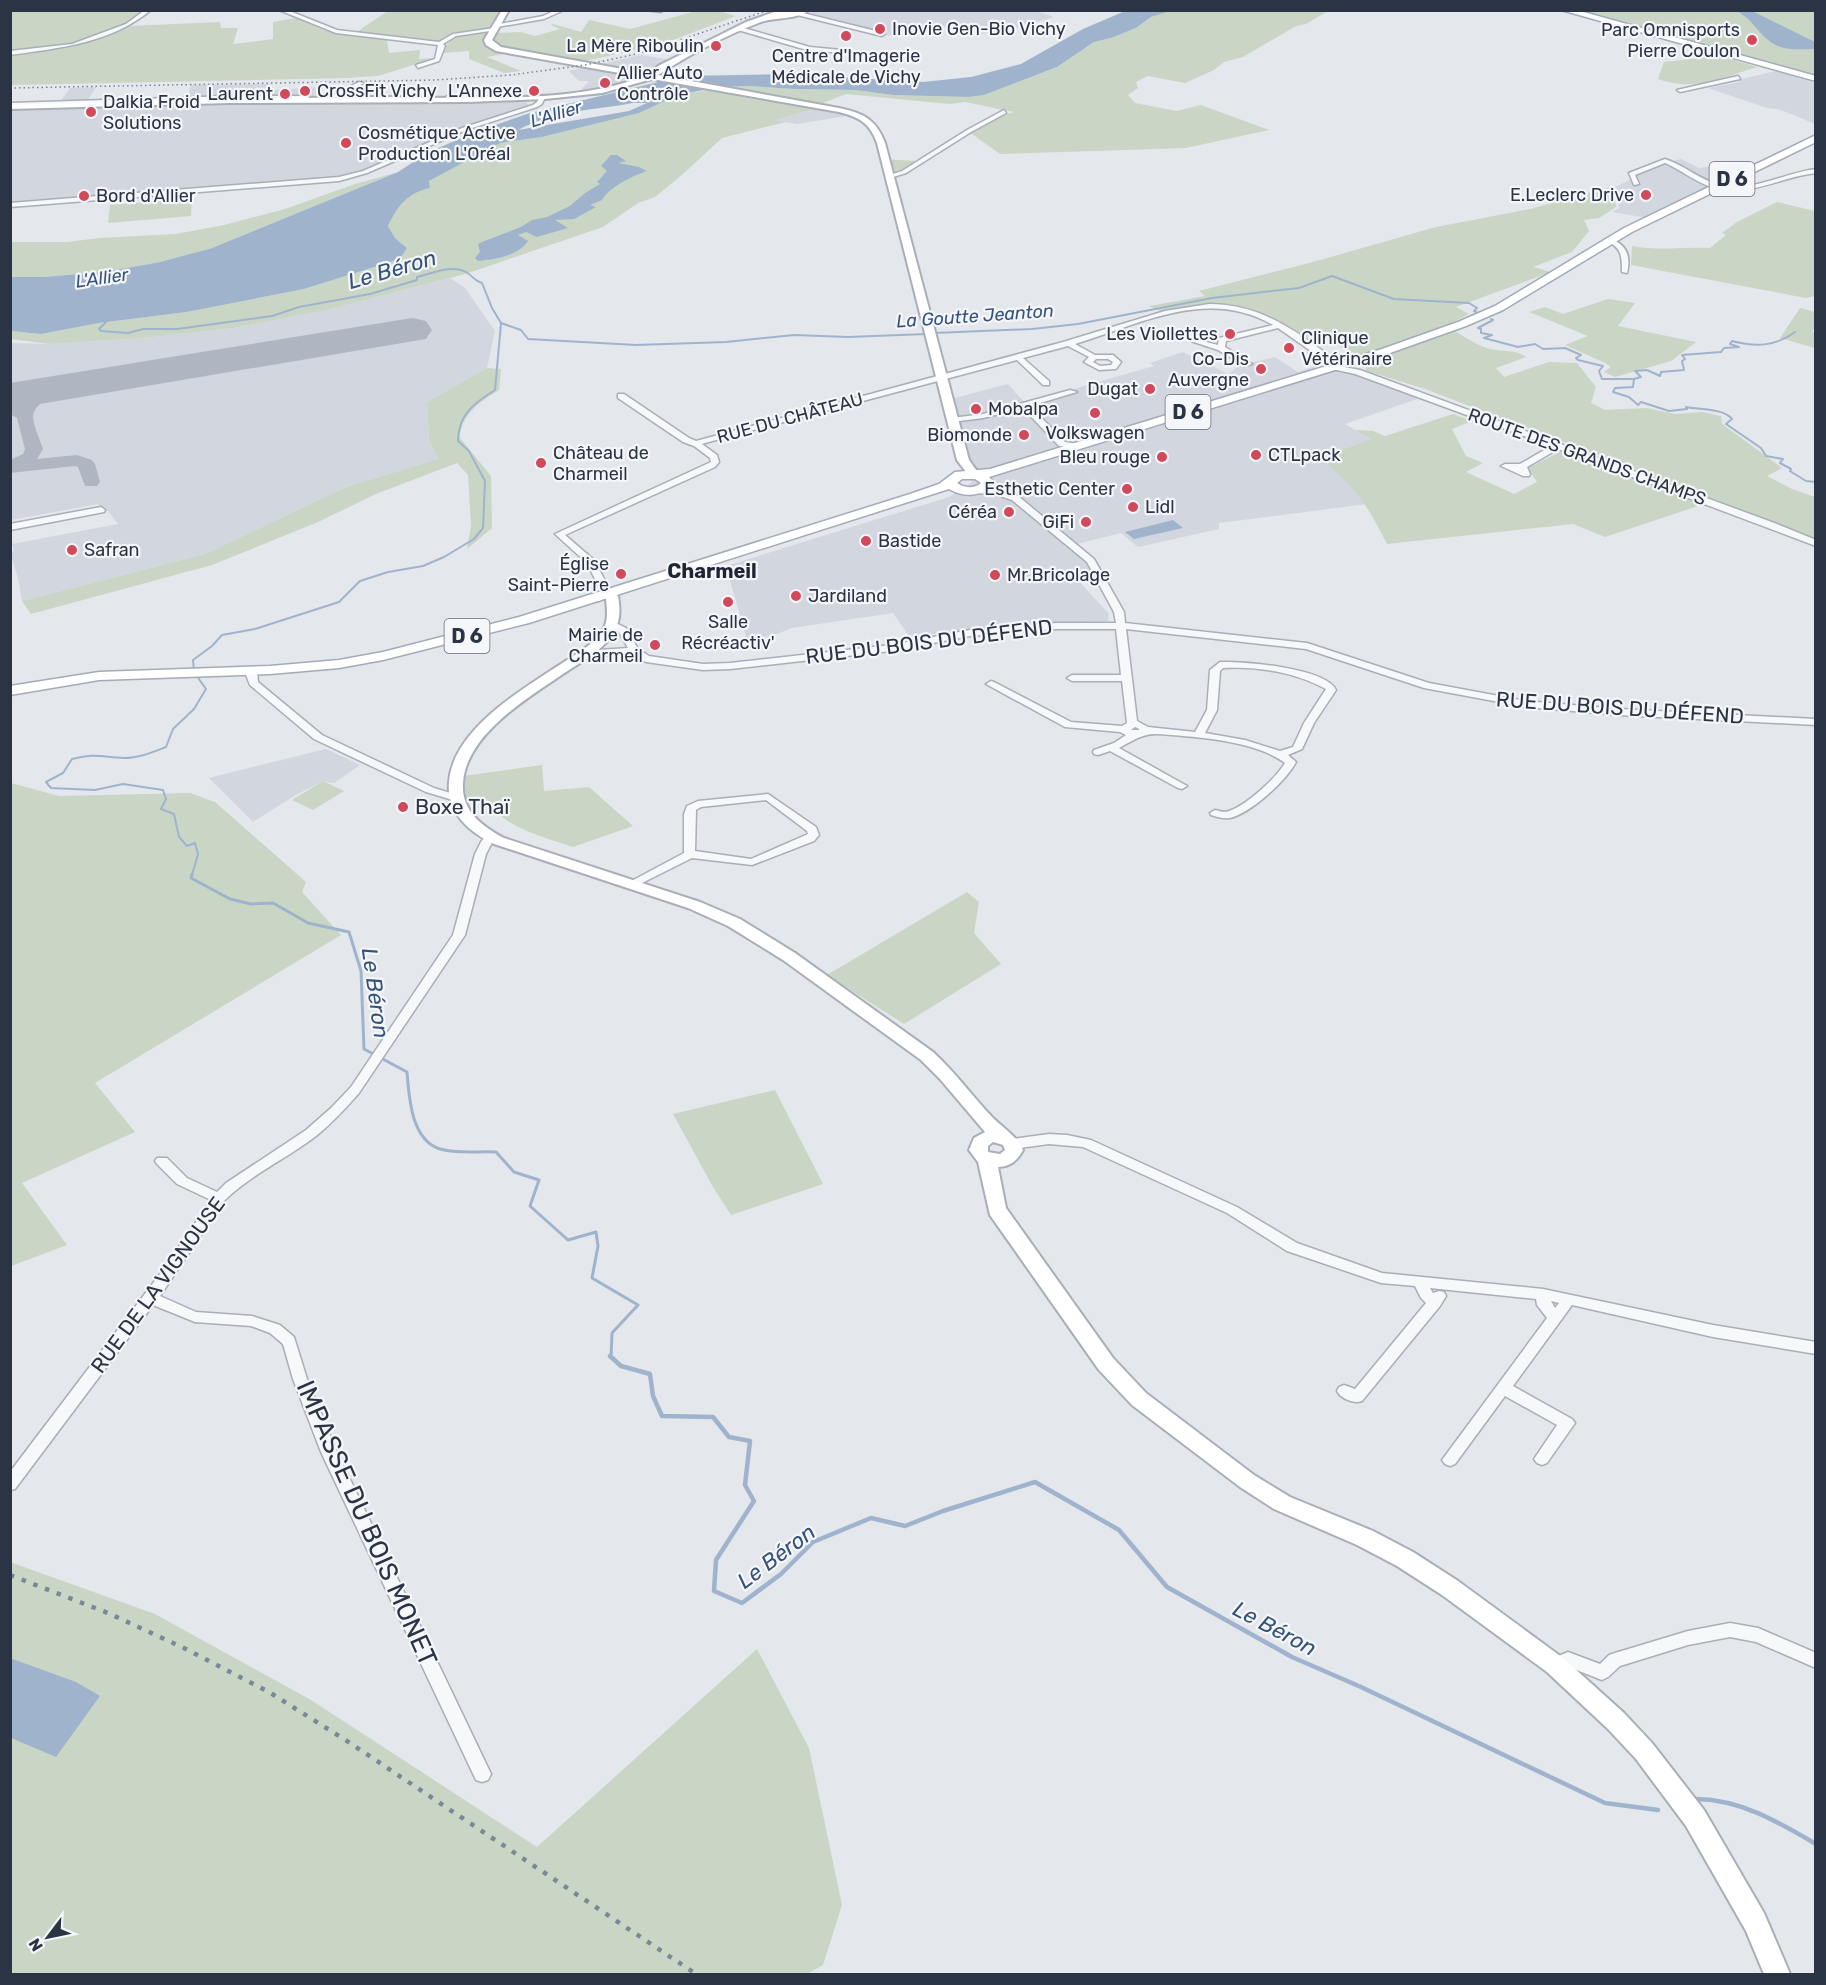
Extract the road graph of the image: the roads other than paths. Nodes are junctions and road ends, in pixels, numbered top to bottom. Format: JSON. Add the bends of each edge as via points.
{"nodes":[{"id":1,"x":149,"y":10,"type":"edge"},
{"id":2,"x":281,"y":10,"type":"edge"},
{"id":3,"x":506,"y":10,"type":"edge"},
{"id":4,"x":562,"y":10,"type":"edge"},
{"id":5,"x":647,"y":10,"type":"edge"},
{"id":6,"x":661,"y":10,"type":"edge"},
{"id":7,"x":1567,"y":10,"type":"edge"},
{"id":8,"x":796,"y":12,"type":"edge"},
{"id":9,"x":749,"y":24,"type":"junction"},
{"id":10,"x":495,"y":27,"type":"junction"},
{"id":11,"x":740,"y":29,"type":"junction"},
{"id":12,"x":770,"y":30,"type":"dead end"},
{"id":13,"x":882,"y":34,"type":"dead end"},
{"id":14,"x":788,"y":36,"type":"dead end"},
{"id":15,"x":772,"y":38,"type":"junction"},
{"id":16,"x":440,"y":44,"type":"junction"},
{"id":17,"x":849,"y":51,"type":"dead end"},
{"id":18,"x":10,"y":53,"type":"edge"},
{"id":19,"x":667,"y":65,"type":"junction"},
{"id":20,"x":418,"y":66,"type":"dead end"},
{"id":21,"x":627,"y":72,"type":"junction"},
{"id":22,"x":652,"y":77,"type":"junction"},
{"id":23,"x":1738,"y":78,"type":"dead end"},
{"id":24,"x":1815,"y":78,"type":"edge"},
{"id":25,"x":361,"y":82,"type":"dead end"},
{"id":26,"x":1680,"y":90,"type":"dead end"},
{"id":27,"x":507,"y":98,"type":"junction"},
{"id":28,"x":328,"y":99,"type":"junction"},
{"id":29,"x":540,"y":101,"type":"junction"},
{"id":30,"x":12,"y":107,"type":"edge"},
{"id":31,"x":1004,"y":112,"type":"dead end"},
{"id":32,"x":1813,"y":138,"type":"edge"},
{"id":33,"x":1815,"y":171,"type":"edge"},
{"id":34,"x":890,"y":176,"type":"junction"},
{"id":35,"x":1636,"y":184,"type":"dead end"},
{"id":36,"x":1716,"y":187,"type":"junction"},
{"id":37,"x":10,"y":205,"type":"edge"},
{"id":38,"x":1612,"y":241,"type":"junction"},
{"id":39,"x":1625,"y":272,"type":"dead end"},
{"id":40,"x":1276,"y":326,"type":"junction"},
{"id":41,"x":1195,"y":341,"type":"dead end"},
{"id":42,"x":1069,"y":343,"type":"junction"},
{"id":43,"x":1221,"y":348,"type":"junction"},
{"id":44,"x":1018,"y":357,"type":"junction"},
{"id":45,"x":1094,"y":357,"type":"dead end"},
{"id":46,"x":1248,"y":363,"type":"dead end"},
{"id":47,"x":1345,"y":365,"type":"junction"},
{"id":48,"x":942,"y":378,"type":"junction"},
{"id":49,"x":1046,"y":383,"type":"dead end"},
{"id":50,"x":1073,"y":392,"type":"dead end"},
{"id":51,"x":621,"y":396,"type":"dead end"},
{"id":52,"x":1025,"y":405,"type":"junction"},
{"id":53,"x":952,"y":420,"type":"junction"},
{"id":54,"x":1108,"y":437,"type":"junction"},
{"id":55,"x":697,"y":444,"type":"junction"},
{"id":56,"x":1557,"y":446,"type":"junction"},
{"id":57,"x":1056,"y":450,"type":"junction"},
{"id":58,"x":1518,"y":468,"type":"dead end"},
{"id":59,"x":979,"y":476,"type":"junction"},
{"id":60,"x":955,"y":483,"type":"junction"},
{"id":61,"x":101,"y":510,"type":"dead end"},
{"id":62,"x":10,"y":527,"type":"edge"},
{"id":63,"x":1815,"y":543,"type":"edge"},
{"id":64,"x":750,"y":549,"type":"junction"},
{"id":65,"x":606,"y":599,"type":"junction"},
{"id":66,"x":612,"y":624,"type":"junction"},
{"id":67,"x":1122,"y":626,"type":"junction"},
{"id":68,"x":591,"y":650,"type":"junction"},
{"id":69,"x":634,"y":651,"type":"junction"},
{"id":70,"x":270,"y":670,"type":"junction"},
{"id":71,"x":252,"y":671,"type":"junction"},
{"id":72,"x":1071,"y":678,"type":"dead end"},
{"id":73,"x":1127,"y":678,"type":"junction"},
{"id":74,"x":992,"y":684,"type":"dead end"},
{"id":75,"x":10,"y":689,"type":"edge"},
{"id":76,"x":1815,"y":722,"type":"edge"},
{"id":77,"x":1129,"y":730,"type":"junction"},
{"id":78,"x":1198,"y":736,"type":"junction"},
{"id":79,"x":1111,"y":748,"type":"junction"},
{"id":80,"x":1098,"y":752,"type":"dead end"},
{"id":81,"x":1281,"y":754,"type":"junction"},
{"id":82,"x":1182,"y":786,"type":"dead end"},
{"id":83,"x":456,"y":798,"type":"junction"},
{"id":84,"x":1215,"y":813,"type":"dead end"},
{"id":85,"x":490,"y":837,"type":"junction"},
{"id":86,"x":690,"y":854,"type":"junction"},
{"id":87,"x":630,"y":885,"type":"junction"},
{"id":88,"x":998,"y":1148,"type":"junction"},
{"id":89,"x":162,"y":1161,"type":"dead end"},
{"id":90,"x":219,"y":1198,"type":"junction"},
{"id":91,"x":1422,"y":1283,"type":"junction"},
{"id":92,"x":1440,"y":1284,"type":"junction"},
{"id":93,"x":1543,"y":1294,"type":"junction"},
{"id":94,"x":150,"y":1298,"type":"junction"},
{"id":95,"x":1569,"y":1299,"type":"junction"},
{"id":96,"x":1435,"y":1302,"type":"junction"},
{"id":97,"x":1555,"y":1318,"type":"junction"},
{"id":98,"x":1815,"y":1348,"type":"edge"},
{"id":99,"x":1503,"y":1388,"type":"junction"},
{"id":100,"x":1344,"y":1390,"type":"dead end"},
{"id":101,"x":1542,"y":1459,"type":"dead end"},
{"id":102,"x":1450,"y":1460,"type":"dead end"},
{"id":103,"x":10,"y":1484,"type":"edge"},
{"id":104,"x":1815,"y":1661,"type":"edge"},
{"id":105,"x":1555,"y":1665,"type":"junction"},
{"id":106,"x":482,"y":1774,"type":"dead end"},
{"id":107,"x":1777,"y":1974,"type":"edge"}],
"edges":[{"from":1,"to":18,"type":"street","via":[[128,25],[74,45]]},
{"from":2,"to":16,"type":"street","via":[[336,32]]},
{"from":3,"to":10,"type":"main road"},
{"from":4,"to":10,"type":"street"},
{"from":5,"to":6,"type":"street"},
{"from":7,"to":24,"type":"main road"},
{"from":7,"to":24,"type":"main road"},
{"from":8,"to":9,"type":"main road"},
{"from":8,"to":13,"type":"street"},
{"from":9,"to":11,"type":"main road"},
{"from":9,"to":12,"type":"street"},
{"from":10,"to":16,"type":"street","via":[[455,35]]},
{"from":10,"to":21,"type":"main road","via":[[488,40],[500,49]]},
{"from":11,"to":15,"type":"street"},
{"from":11,"to":19,"type":"main road"},
{"from":14,"to":15,"type":"street"},
{"from":15,"to":17,"type":"street","via":[[810,49]]},
{"from":16,"to":20,"type":"street","via":[[436,60]]},
{"from":19,"to":21,"type":"main road"},
{"from":19,"to":22,"type":"main road"},
{"from":21,"to":22,"type":"main road"},
{"from":22,"to":29,"type":"main road"},
{"from":22,"to":34,"type":"main road","via":[[868,119],[877,130]]},
{"from":23,"to":26,"type":"street"},
{"from":25,"to":28,"type":"street"},
{"from":27,"to":28,"type":"street"},
{"from":27,"to":29,"type":"main road"},
{"from":27,"to":30,"type":"main road"},
{"from":28,"to":30,"type":"street","via":[[232,98]]},
{"from":29,"to":37,"type":"street","via":[[339,179]]},
{"from":31,"to":34,"type":"street","via":[[904,172]]},
{"from":32,"to":36,"type":"main road","number":"D 6"},
{"from":33,"to":36,"type":"street","via":[[1793,173],[1752,188]]},
{"from":34,"to":48,"type":"main road"},
{"from":35,"to":36,"type":"street","via":[[1630,174],[1666,161]]},
{"from":36,"to":38,"type":"main road","number":"D 6"},
{"from":38,"to":39,"type":"street","via":[[1625,253]]},
{"from":38,"to":47,"type":"main road","number":"D 6","via":[[1499,308]]},
{"from":40,"to":42,"type":"street","name":"ROUTE DES GRANDS CHAMPS","via":[[1240,309],[1216,306],[1145,318]]},
{"from":40,"to":43,"type":"street","via":[[1231,336],[1222,340]]},
{"from":40,"to":47,"type":"street","name":"ROUTE DES GRANDS CHAMPS"},
{"from":41,"to":43,"type":"street"},
{"from":42,"to":44,"type":"street","name":"RUE DU CHÂTEAU"},
{"from":42,"to":45,"type":"street"},
{"from":43,"to":46,"type":"street"},
{"from":44,"to":48,"type":"street","name":"RUE DU CHÂTEAU"},
{"from":44,"to":49,"type":"street"},
{"from":47,"to":54,"type":"main road","number":"D 6"},
{"from":47,"to":56,"type":"street","name":"ROUTE DES GRANDS CHAMPS","via":[[1481,421]]},
{"from":48,"to":53,"type":"main road"},
{"from":48,"to":55,"type":"street","name":"RUE DU CHÂTEAU"},
{"from":50,"to":52,"type":"street"},
{"from":51,"to":55,"type":"street"},
{"from":52,"to":53,"type":"street"},
{"from":52,"to":57,"type":"street"},
{"from":53,"to":59,"type":"main road"},
{"from":54,"to":57,"type":"main road","number":"D 6"},
{"from":54,"to":59,"type":"main road","number":"D 6","via":[[995,476]]},
{"from":55,"to":65,"type":"street","name":"RUE DU CHÂTEAU","via":[[715,462],[559,534],[591,562]]},
{"from":56,"to":58,"type":"street"},
{"from":56,"to":63,"type":"street","name":"ROUTE DES GRANDS CHAMPS"},
{"from":57,"to":59,"type":"main road","number":"D 6"},
{"from":59,"to":60,"type":"main road"},
{"from":59,"to":60,"type":"main road","via":[[975,490]]},
{"from":59,"to":67,"type":"street","via":[[1015,498],[1091,561],[1119,612]]},
{"from":60,"to":64,"type":"main road","number":"D 6","via":[[920,499]]},
{"from":61,"to":62,"type":"street"},
{"from":64,"to":65,"type":"main road","number":"D 6"},
{"from":64,"to":65,"type":"main road","number":"D 6","via":[[664,574]]},
{"from":65,"to":66,"type":"main road"},
{"from":65,"to":70,"type":"main road","number":"D 6","via":[[404,652],[339,664]]},
{"from":65,"to":70,"type":"main road","number":"D 6","via":[[482,636],[385,659],[310,670]]},
{"from":66,"to":68,"type":"main road"},
{"from":66,"to":69,"type":"street","via":[[623,630]]},
{"from":67,"to":69,"type":"street","name":"RUE DU BOIS DU DÉFEND","via":[[1056,626],[970,633],[891,648],[730,666],[688,666],[645,659]]},
{"from":67,"to":73,"type":"street"},
{"from":67,"to":76,"type":"street","name":"RUE DU BOIS DU DÉFEND","via":[[1307,646],[1427,686],[1526,704]]},
{"from":68,"to":69,"type":"street"},
{"from":68,"to":83,"type":"main road","via":[[521,696],[476,738],[454,776]]},
{"from":70,"to":71,"type":"main road","number":"D 6"},
{"from":71,"to":75,"type":"main road","number":"D 6","via":[[127,674]]},
{"from":71,"to":83,"type":"street","via":[[253,683],[318,737],[430,790]]},
{"from":72,"to":73,"type":"street"},
{"from":73,"to":77,"type":"street"},
{"from":74,"to":77,"type":"street","via":[[1069,725]]},
{"from":77,"to":78,"type":"street","via":[[1141,735],[1145,730]]},
{"from":77,"to":79,"type":"street","via":[[1126,741]]},
{"from":78,"to":81,"type":"street"},
{"from":78,"to":81,"type":"street","via":[[1212,710],[1215,670],[1221,665],[1270,669],[1330,687],[1297,749]]},
{"from":79,"to":80,"type":"street"},
{"from":79,"to":82,"type":"street"},
{"from":81,"to":84,"type":"street","via":[[1291,762],[1290,767],[1274,783],[1235,812]]},
{"from":83,"to":85,"type":"main road","via":[[466,817]]},
{"from":85,"to":87,"type":"main road"},
{"from":85,"to":90,"type":"street","name":"RUE DE LA VIGNOUSE","via":[[482,849],[462,928],[355,1090],[310,1133]]},
{"from":86,"to":86,"type":"street","via":[[752,862],[814,835],[812,829],[768,797],[698,804],[689,814]]},
{"from":86,"to":87,"type":"street"},
{"from":87,"to":88,"type":"main road","via":[[719,914],[805,966],[916,1048]]},
{"from":88,"to":91,"type":"street","via":[[1042,1138],[1086,1143],[1232,1210],[1292,1247],[1381,1278]]},
{"from":88,"to":105,"type":"main road","via":[[991,1174],[997,1210],[1118,1379],[1167,1422],[1247,1481],[1282,1503],[1404,1558]]},
{"from":89,"to":90,"type":"street","via":[[182,1181]]},
{"from":90,"to":94,"type":"street","name":"RUE DE LA VIGNOUSE"},
{"from":91,"to":92,"type":"street"},
{"from":91,"to":96,"type":"street","via":[[1424,1294]]},
{"from":92,"to":93,"type":"street"},
{"from":92,"to":96,"type":"street"},
{"from":93,"to":95,"type":"street"},
{"from":93,"to":97,"type":"street","via":[[1544,1305]]},
{"from":94,"to":103,"type":"street","name":"RUE DE LA VIGNOUSE"},
{"from":94,"to":106,"type":"street","name":"IMPASSE DU BOIS MONET","via":[[195,1317],[252,1321],[275,1329],[289,1341],[329,1452]]},
{"from":95,"to":97,"type":"street"},
{"from":95,"to":98,"type":"street","via":[[1713,1331]]},
{"from":96,"to":100,"type":"street","via":[[1357,1398]]},
{"from":97,"to":99,"type":"street"},
{"from":99,"to":101,"type":"street","via":[[1567,1423]]},
{"from":99,"to":102,"type":"street"},
{"from":104,"to":105,"type":"street","via":[[1758,1635],[1730,1630],[1615,1660],[1602,1672],[1568,1659]]},
{"from":105,"to":107,"type":"main road","via":[[1644,1751],[1695,1818],[1750,1913]]}]}
